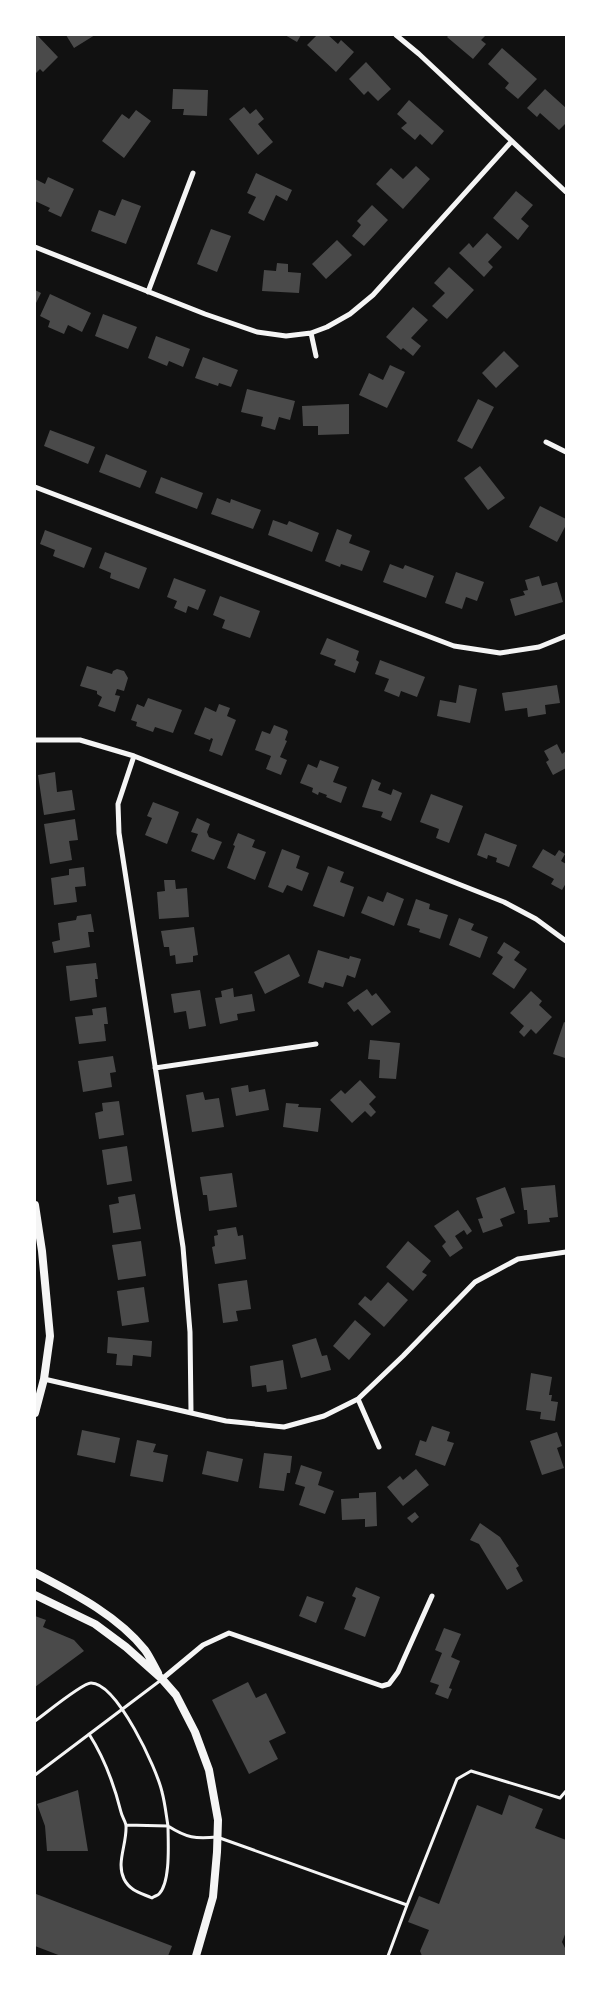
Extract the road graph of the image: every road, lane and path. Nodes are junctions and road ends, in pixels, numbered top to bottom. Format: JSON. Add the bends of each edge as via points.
{"nodes":[{"id":1,"x":396,"y":35,"type":"edge"},
{"id":2,"x":511,"y":142,"type":"junction"},
{"id":3,"x":193,"y":173,"type":"dead end"},
{"id":4,"x":566,"y":192,"type":"edge"},
{"id":5,"x":35,"y":247,"type":"edge"},
{"id":6,"x":148,"y":292,"type":"junction"},
{"id":7,"x":311,"y":333,"type":"junction"},
{"id":8,"x":316,"y":356,"type":"dead end"},
{"id":9,"x":546,"y":442,"type":"dead end"},
{"id":10,"x":566,"y":452,"type":"edge"},
{"id":11,"x":35,"y":487,"type":"edge"},
{"id":12,"x":566,"y":636,"type":"edge"},
{"id":13,"x":35,"y":740,"type":"edge"},
{"id":14,"x":134,"y":756,"type":"junction"},
{"id":15,"x":566,"y":941,"type":"edge"},
{"id":16,"x":316,"y":1044,"type":"dead end"},
{"id":17,"x":155,"y":1068,"type":"junction"},
{"id":18,"x":35,"y":1205,"type":"edge"},
{"id":19,"x":566,"y":1252,"type":"edge"},
{"id":20,"x":44,"y":1379,"type":"junction"},
{"id":21,"x":37,"y":1395,"type":"edge"},
{"id":22,"x":358,"y":1399,"type":"junction"},
{"id":23,"x":191,"y":1412,"type":"junction"},
{"id":24,"x":35,"y":1414,"type":"edge"},
{"id":25,"x":379,"y":1447,"type":"dead end"},
{"id":26,"x":35,"y":1573,"type":"edge"},
{"id":27,"x":35,"y":1594,"type":"edge"},
{"id":28,"x":432,"y":1596,"type":"dead end"},
{"id":29,"x":162,"y":1680,"type":"junction"},
{"id":30,"x":122,"y":1709,"type":"junction"},
{"id":31,"x":35,"y":1722,"type":"edge"},
{"id":32,"x":90,"y":1734,"type":"junction"},
{"id":33,"x":35,"y":1775,"type":"edge"},
{"id":34,"x":566,"y":1791,"type":"edge"},
{"id":35,"x":126,"y":1826,"type":"junction"},
{"id":36,"x":168,"y":1826,"type":"junction"},
{"id":37,"x":217,"y":1837,"type":"junction"},
{"id":38,"x":407,"y":1905,"type":"junction"},
{"id":39,"x":196,"y":1956,"type":"edge"},
{"id":40,"x":388,"y":1956,"type":"edge"}],
"edges":[{"from":1,"to":2,"type":"street"},
{"from":2,"to":4,"type":"street"},
{"from":2,"to":7,"type":"street","via":[[373,295],[350,314]]},
{"from":3,"to":6,"type":"street"},
{"from":5,"to":6,"type":"street"},
{"from":6,"to":7,"type":"street","via":[[258,332],[286,336]]},
{"from":7,"to":8,"type":"street"},
{"from":9,"to":10,"type":"street"},
{"from":11,"to":12,"type":"street","via":[[454,646],[500,653],[539,647]]},
{"from":13,"to":14,"type":"street","via":[[80,740]]},
{"from":14,"to":15,"type":"street","via":[[504,902],[536,918]]},
{"from":14,"to":17,"type":"street","via":[[118,804],[119,833]]},
{"from":16,"to":17,"type":"street"},
{"from":17,"to":23,"type":"street","via":[[183,1247],[190,1332]]},
{"from":18,"to":20,"type":"street","via":[[50,1336]]},
{"from":19,"to":22,"type":"street","via":[[518,1259],[475,1282]]},
{"from":20,"to":21,"type":"street"},
{"from":20,"to":23,"type":"street"},
{"from":21,"to":24,"type":"street"},
{"from":22,"to":23,"type":"street","via":[[324,1416],[284,1427],[226,1421]]},
{"from":22,"to":25,"type":"street"},
{"from":26,"to":29,"type":"street","via":[[79,1596],[120,1625],[146,1650]]},
{"from":27,"to":29,"type":"street","via":[[95,1624]]},
{"from":28,"to":29,"type":"street","via":[[398,1672],[389,1684],[382,1686],[229,1633],[203,1645]]},
{"from":29,"to":30,"type":"lane"},
{"from":29,"to":37,"type":"street","via":[[176,1695],[195,1732],[208,1770],[218,1820]]},
{"from":30,"to":31,"type":"lane","via":[[102,1686],[91,1683],[80,1686]]},
{"from":30,"to":32,"type":"lane"},
{"from":30,"to":36,"type":"lane","via":[[150,1758],[162,1791]]},
{"from":32,"to":33,"type":"lane"},
{"from":32,"to":35,"type":"lane","via":[[113,1782]]},
{"from":34,"to":38,"type":"lane","via":[[560,1798],[471,1771],[457,1778]]},
{"from":35,"to":36,"type":"lane"},
{"from":35,"to":36,"type":"lane","via":[[123,1877],[129,1888],[152,1898],[160,1894],[164,1884]]},
{"from":36,"to":37,"type":"lane","via":[[196,1839]]},
{"from":37,"to":38,"type":"lane"},
{"from":37,"to":39,"type":"street","via":[[212,1897]]},
{"from":38,"to":40,"type":"lane"}]}
